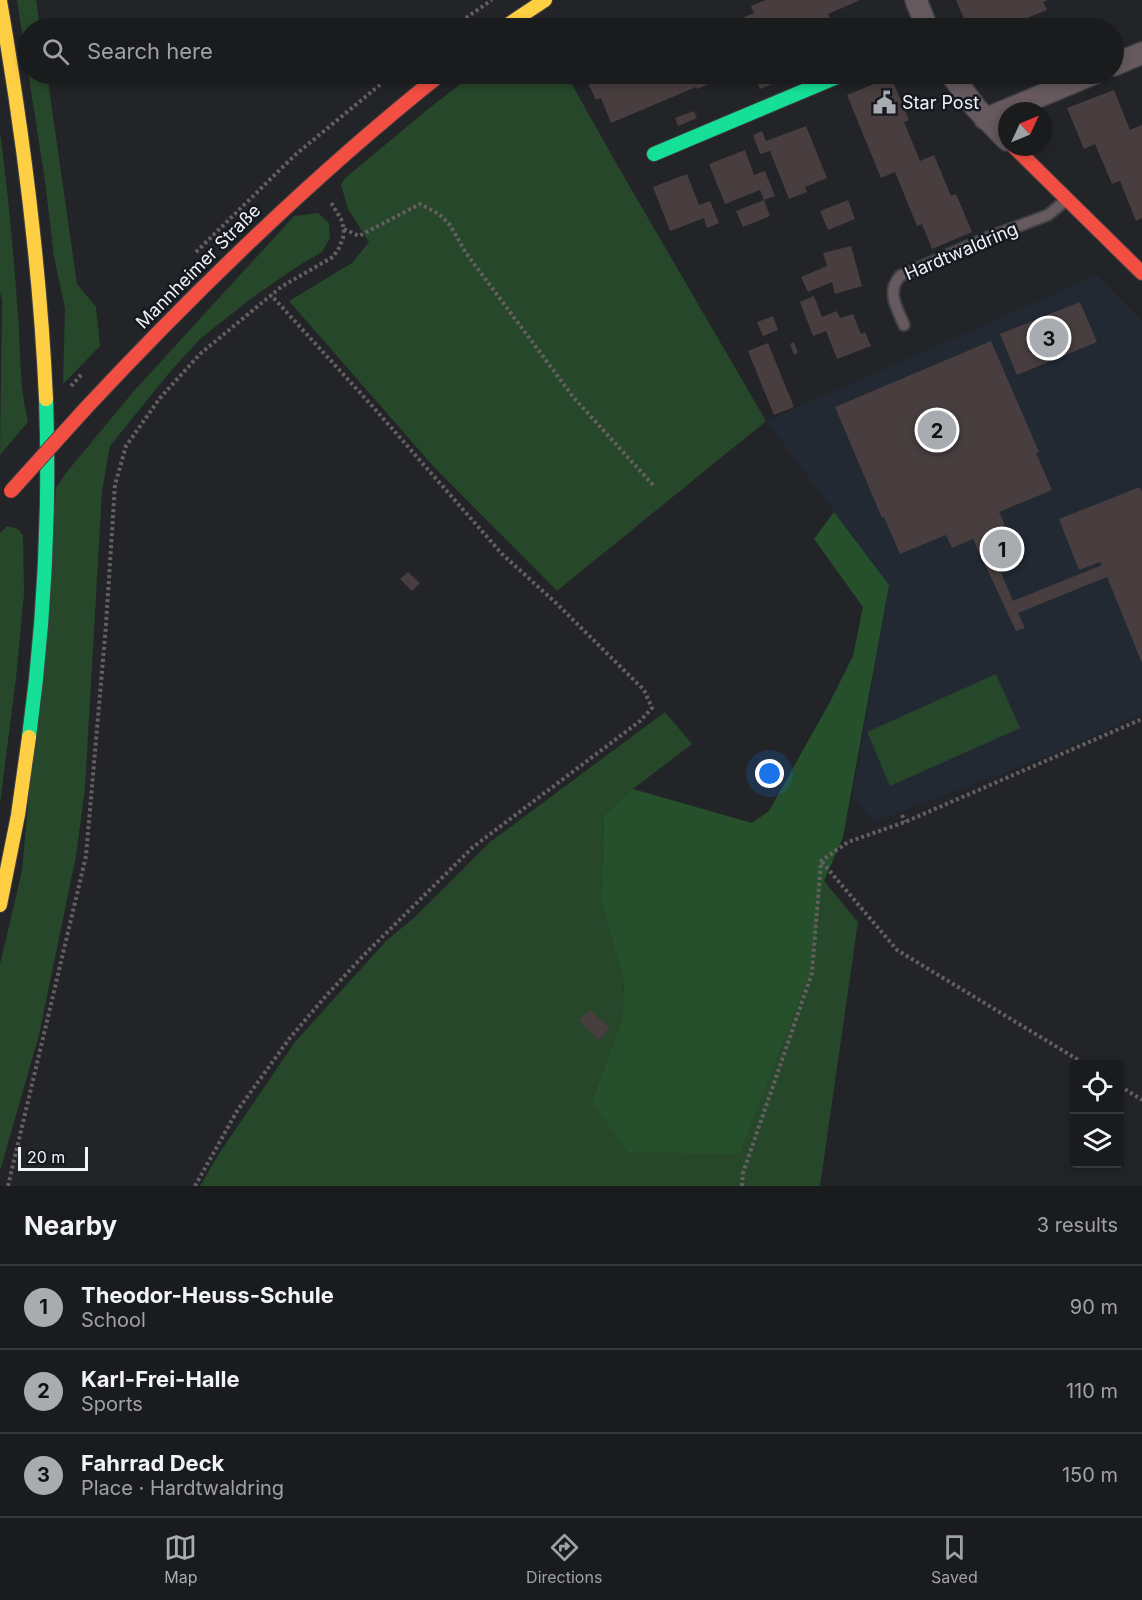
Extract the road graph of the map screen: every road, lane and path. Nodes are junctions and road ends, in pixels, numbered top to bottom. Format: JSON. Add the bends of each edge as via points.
{"nodes":[{"id":1,"x":0,"y":0,"type":"edge"},
{"id":2,"x":492,"y":0,"type":"edge"},
{"id":3,"x":545,"y":0,"type":"edge"},
{"id":4,"x":916,"y":0,"type":"edge"},
{"id":5,"x":466,"y":18,"type":"edge"},
{"id":6,"x":518,"y":18,"type":"edge"},
{"id":7,"x":923,"y":18,"type":"edge"},
{"id":8,"x":1142,"y":53,"type":"edge"},
{"id":9,"x":1124,"y":60,"type":"edge"},
{"id":10,"x":428,"y":84,"type":"edge"},
{"id":11,"x":820,"y":84,"type":"edge"},
{"id":12,"x":959,"y":84,"type":"edge"},
{"id":13,"x":1069,"y":84,"type":"edge"},
{"id":14,"x":986,"y":119,"type":"junction"},
{"id":15,"x":998,"y":131,"type":"edge"},
{"id":16,"x":654,"y":154,"type":"dead end"},
{"id":17,"x":1023,"y":156,"type":"edge"},
{"id":18,"x":316,"y":177,"type":"junction"},
{"id":19,"x":1067,"y":199,"type":"junction"},
{"id":20,"x":344,"y":229,"type":"junction"},
{"id":21,"x":1142,"y":273,"type":"edge"},
{"id":22,"x":271,"y":295,"type":"junction"},
{"id":23,"x":904,"y":325,"type":"dead end"},
{"id":24,"x":653,"y":485,"type":"dead end"},
{"id":25,"x":0,"y":504,"type":"edge"},
{"id":26,"x":1142,"y":719,"type":"edge"},
{"id":27,"x":902,"y":815,"type":"dead end"},
{"id":28,"x":905,"y":822,"type":"junction"},
{"id":29,"x":821,"y":861,"type":"junction"},
{"id":30,"x":0,"y":905,"type":"edge"},
{"id":31,"x":1077,"y":1060,"type":"edge"},
{"id":32,"x":1124,"y":1089,"type":"edge"},
{"id":33,"x":1142,"y":1100,"type":"edge"},
{"id":34,"x":8,"y":1186,"type":"edge"},
{"id":35,"x":195,"y":1186,"type":"edge"},
{"id":36,"x":742,"y":1186,"type":"edge"}],
"edges":[{"from":1,"to":30,"type":"street","via":[[33,224],[48,456],[35,687],[17,823]]},
{"from":2,"to":5,"type":"path"},
{"from":3,"to":6,"type":"street"},
{"from":4,"to":7,"type":"street"},
{"from":8,"to":9,"type":"street"},
{"from":10,"to":18,"type":"street","name":"Mannheimer Straße"},
{"from":11,"to":16,"type":"street"},
{"from":12,"to":14,"type":"street"},
{"from":13,"to":14,"type":"street"},
{"from":14,"to":15,"type":"street"},
{"from":17,"to":19,"type":"street"},
{"from":18,"to":20,"type":"path"},
{"from":18,"to":25,"type":"street","name":"Mannheimer Straße","bridge":true,"via":[[207,280]]},
{"from":19,"to":21,"type":"street"},
{"from":19,"to":23,"type":"lane","name":"Hardtwaldring","via":[[1048,215],[900,276],[892,291]]},
{"from":20,"to":22,"type":"path","via":[[333,257]]},
{"from":20,"to":24,"type":"path","via":[[359,237],[420,204],[439,214],[574,398]]},
{"from":22,"to":34,"type":"path","via":[[200,354],[153,407],[126,446],[115,485],[86,856]]},
{"from":22,"to":35,"type":"path","via":[[502,555],[644,690],[652,708],[472,847],[363,956],[282,1048],[237,1111]]},
{"from":26,"to":28,"type":"path"},
{"from":27,"to":28,"type":"path"},
{"from":28,"to":29,"type":"path","via":[[848,842]]},
{"from":29,"to":31,"type":"path","via":[[897,950]]},
{"from":29,"to":36,"type":"path","via":[[812,973],[743,1173]]},
{"from":32,"to":33,"type":"path"}]}
